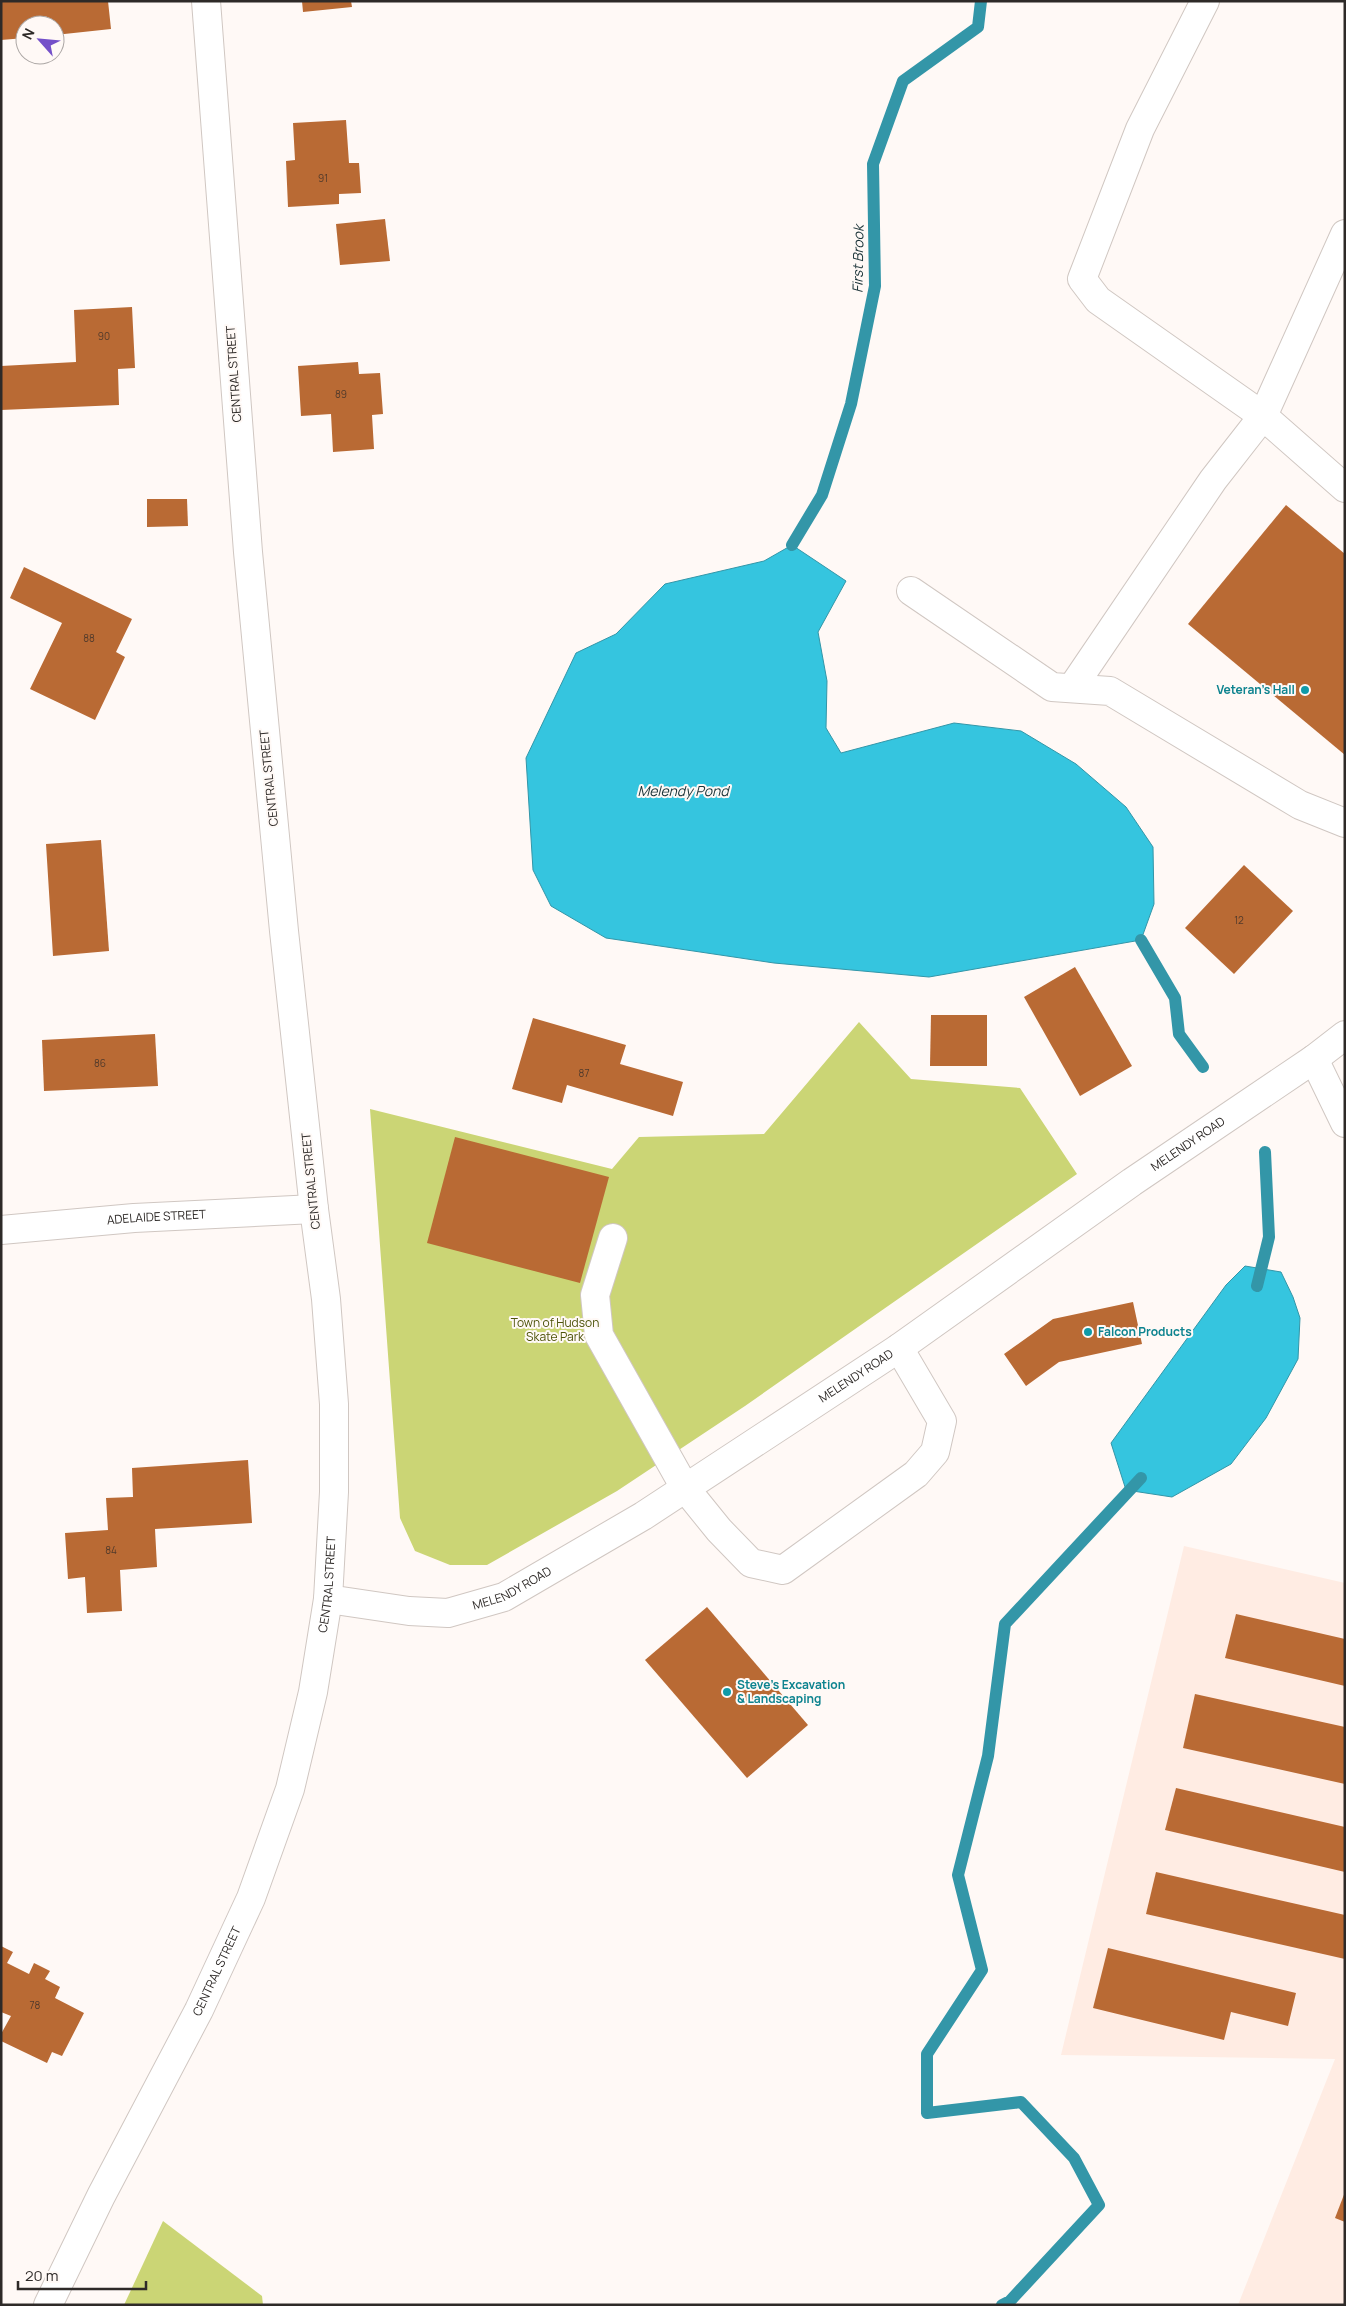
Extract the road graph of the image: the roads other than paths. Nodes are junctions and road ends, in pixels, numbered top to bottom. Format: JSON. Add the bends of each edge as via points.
{"nodes":[{"id":1,"x":206,"y":1,"type":"edge"},
{"id":2,"x":1205,"y":1,"type":"edge"},
{"id":3,"x":1345,"y":234,"type":"edge"},
{"id":4,"x":1263,"y":416,"type":"junction"},
{"id":5,"x":1345,"y":488,"type":"edge"},
{"id":6,"x":911,"y":590,"type":"dead end"},
{"id":7,"x":1072,"y":688,"type":"junction"},
{"id":8,"x":1345,"y":823,"type":"edge"},
{"id":9,"x":1345,"y":1035,"type":"edge"},
{"id":10,"x":1314,"y":1059,"type":"junction"},
{"id":11,"x":1345,"y":1123,"type":"edge"},
{"id":12,"x":314,"y":1209,"type":"junction"},
{"id":13,"x":1,"y":1230,"type":"edge"},
{"id":14,"x":613,"y":1238,"type":"dead end"},
{"id":15,"x":899,"y":1348,"type":"junction"},
{"id":16,"x":685,"y":1488,"type":"junction"},
{"id":17,"x":328,"y":1599,"type":"junction"},
{"id":18,"x":48,"y":2305,"type":"edge"}],
"edges":[{"from":1,"to":12,"type":"street","name":"CENTRAL STREET","via":[[248,552]]},
{"from":2,"to":4,"type":"street","via":[[1140,129],[1082,279],[1098,300]]},
{"from":3,"to":4,"type":"street"},
{"from":4,"to":5,"type":"street"},
{"from":4,"to":7,"type":"street","via":[[1212,480]]},
{"from":6,"to":7,"type":"street","via":[[1052,687]]},
{"from":7,"to":8,"type":"street","via":[[1110,691],[1300,805]]},
{"from":9,"to":10,"type":"street","name":"MELENDY ROAD"},
{"from":10,"to":11,"type":"street"},
{"from":10,"to":15,"type":"street","name":"MELENDY ROAD","via":[[1132,1182]]},
{"from":12,"to":13,"type":"street","name":"ADELAIDE STREET","via":[[134,1218]]},
{"from":12,"to":17,"type":"street","name":"CENTRAL STREET","via":[[326,1299],[334,1404],[334,1492]]},
{"from":14,"to":16,"type":"street","via":[[596,1295],[599,1335]]},
{"from":15,"to":16,"type":"street","name":"MELENDY ROAD"},
{"from":15,"to":16,"type":"street","via":[[942,1421],[935,1452],[916,1474],[783,1570],[751,1562],[719,1530]]},
{"from":16,"to":17,"type":"street","name":"MELENDY ROAD","via":[[504,1597],[448,1612],[409,1611]]},
{"from":17,"to":18,"type":"street","name":"CENTRAL STREET","via":[[313,1692],[290,1789],[251,1898],[198,2010]]}]}
